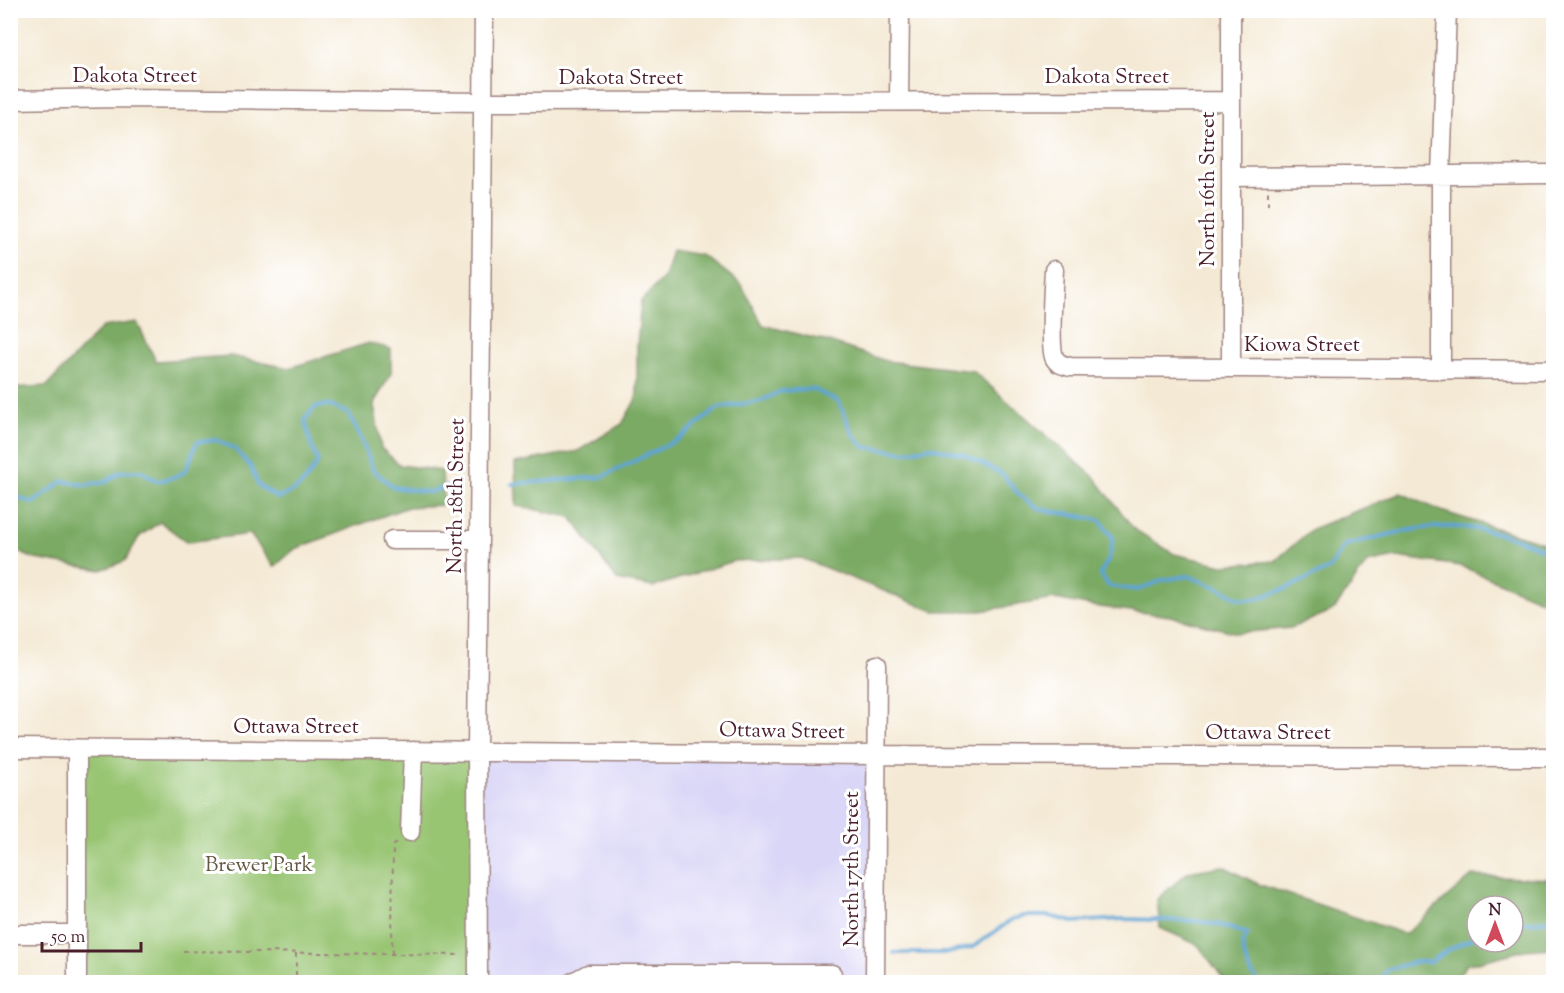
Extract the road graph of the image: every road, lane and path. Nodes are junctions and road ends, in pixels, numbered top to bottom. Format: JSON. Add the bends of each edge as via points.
{"nodes":[{"id":1,"x":484,"y":10,"type":"edge"},
{"id":2,"x":900,"y":10,"type":"edge"},
{"id":3,"x":1231,"y":10,"type":"edge"},
{"id":4,"x":1447,"y":10,"type":"edge"},
{"id":5,"x":10,"y":100,"type":"edge"},
{"id":6,"x":899,"y":101,"type":"junction"},
{"id":7,"x":1231,"y":101,"type":"junction"},
{"id":8,"x":484,"y":102,"type":"junction"},
{"id":9,"x":1441,"y":174,"type":"junction"},
{"id":10,"x":1554,"y":174,"type":"edge"},
{"id":11,"x":1231,"y":177,"type":"junction"},
{"id":12,"x":1054,"y":270,"type":"dead end"},
{"id":13,"x":1231,"y":368,"type":"junction"},
{"id":14,"x":1441,"y":369,"type":"junction"},
{"id":15,"x":1554,"y":370,"type":"edge"},
{"id":16,"x":392,"y":540,"type":"dead end"},
{"id":17,"x":479,"y":540,"type":"junction"},
{"id":18,"x":877,"y":665,"type":"dead end"},
{"id":19,"x":10,"y":748,"type":"edge"},
{"id":20,"x":77,"y":749,"type":"junction"},
{"id":21,"x":413,"y":751,"type":"junction"},
{"id":22,"x":477,"y":751,"type":"junction"},
{"id":23,"x":875,"y":755,"type":"junction"},
{"id":24,"x":1554,"y":757,"type":"edge"},
{"id":25,"x":410,"y":832,"type":"joint"},
{"id":26,"x":10,"y":934,"type":"edge"},
{"id":27,"x":76,"y":934,"type":"junction"},
{"id":28,"x":183,"y":951,"type":"dead end"},
{"id":29,"x":296,"y":953,"type":"junction"},
{"id":30,"x":392,"y":954,"type":"junction"},
{"id":31,"x":478,"y":956,"type":"junction"},
{"id":32,"x":77,"y":982,"type":"edge"},
{"id":33,"x":296,"y":982,"type":"edge"},
{"id":34,"x":478,"y":982,"type":"edge"},
{"id":35,"x":573,"y":982,"type":"edge"},
{"id":36,"x":832,"y":982,"type":"edge"},
{"id":37,"x":875,"y":982,"type":"edge"}],
"edges":[{"from":1,"to":8,"type":"street","name":"North 18th Street"},
{"from":2,"to":6,"type":"street"},
{"from":3,"to":7,"type":"street","name":"North 16th Street"},
{"from":4,"to":9,"type":"street"},
{"from":5,"to":8,"type":"street","name":"Dakota Street"},
{"from":6,"to":7,"type":"street","name":"Dakota Street"},
{"from":6,"to":8,"type":"street","name":"Dakota Street"},
{"from":7,"to":11,"type":"street","name":"North 16th Street"},
{"from":8,"to":17,"type":"street","name":"North 18th Street"},
{"from":9,"to":10,"type":"street"},
{"from":9,"to":11,"type":"street"},
{"from":9,"to":14,"type":"street"},
{"from":11,"to":13,"type":"street","name":"North 16th Street"},
{"from":12,"to":13,"type":"street","name":"Kiowa Street","via":[[1052,344],[1060,364]]},
{"from":13,"to":14,"type":"street","name":"Kiowa Street"},
{"from":14,"to":15,"type":"street","name":"Kiowa Street"},
{"from":16,"to":17,"type":"street"},
{"from":17,"to":22,"type":"street","name":"North 18th Street"},
{"from":18,"to":23,"type":"street","name":"North 17th Street"},
{"from":19,"to":20,"type":"street","name":"Ottawa Street"},
{"from":20,"to":21,"type":"street","name":"Ottawa Street"},
{"from":20,"to":27,"type":"street"},
{"from":21,"to":22,"type":"street","name":"Ottawa Street"},
{"from":21,"to":25,"type":"street"},
{"from":22,"to":23,"type":"street","name":"Ottawa Street"},
{"from":22,"to":31,"type":"street","name":"North 18th Street"},
{"from":23,"to":24,"type":"street","name":"Ottawa Street"},
{"from":23,"to":37,"type":"street","name":"North 17th Street"},
{"from":25,"to":30,"type":"path","via":[[393,845]]},
{"from":26,"to":27,"type":"street"},
{"from":27,"to":32,"type":"street"},
{"from":28,"to":29,"type":"path"},
{"from":29,"to":30,"type":"path"},
{"from":29,"to":33,"type":"path"},
{"from":30,"to":31,"type":"path"},
{"from":31,"to":34,"type":"street","name":"North 18th Street"},
{"from":35,"to":36,"type":"street","via":[[588,974],[832,974]]}]}
